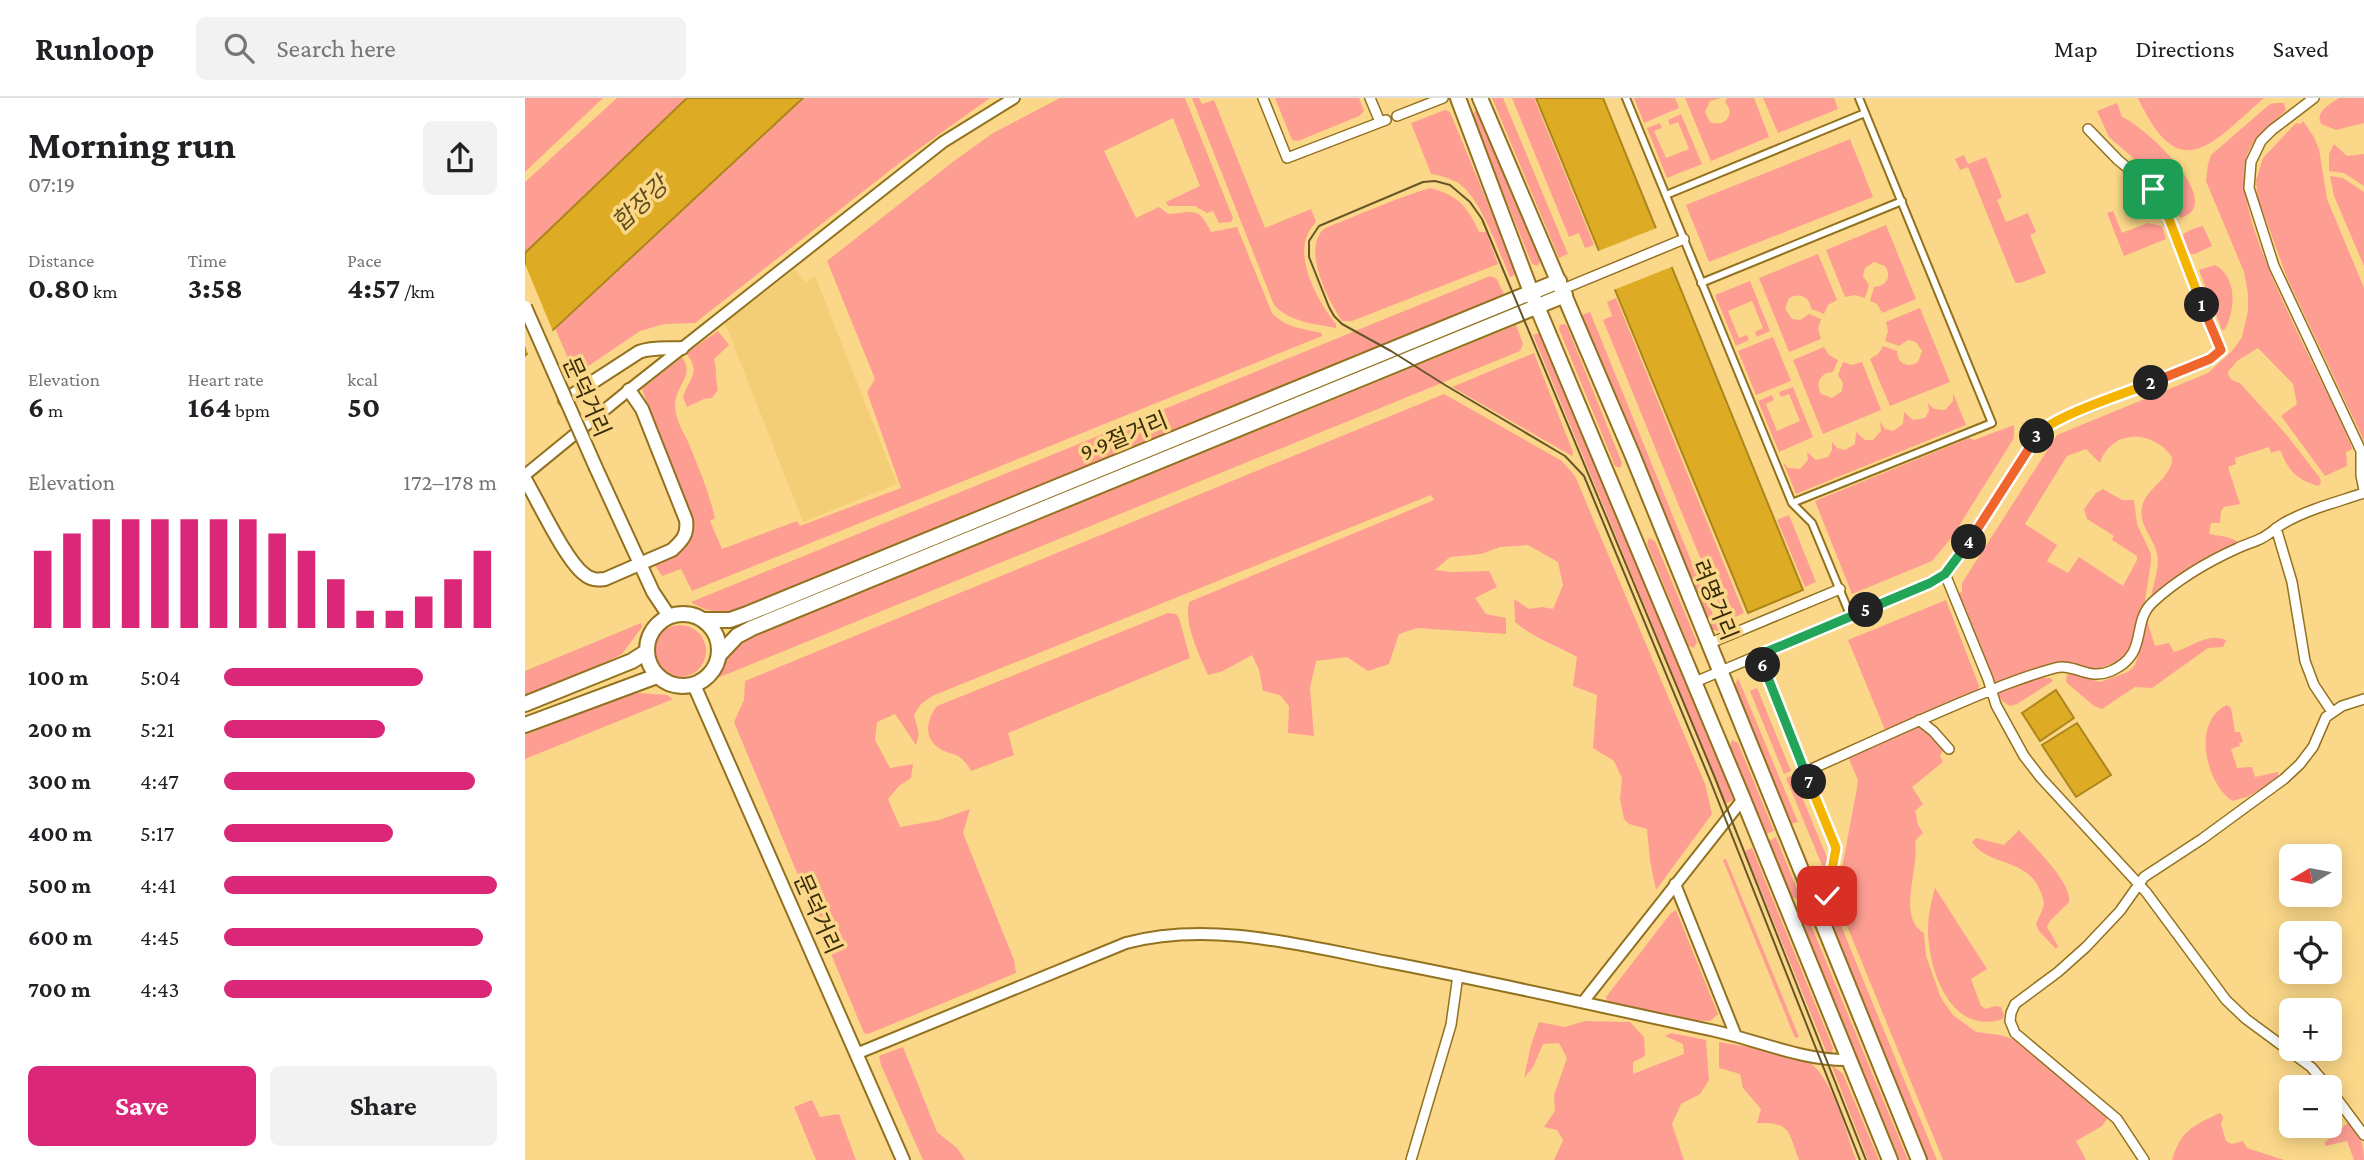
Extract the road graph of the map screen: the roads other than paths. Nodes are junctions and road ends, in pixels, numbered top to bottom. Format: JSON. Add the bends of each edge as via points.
{"nodes":[{"id":1,"x":1014,"y":98,"type":"edge"},
{"id":2,"x":1262,"y":98,"type":"edge"},
{"id":3,"x":1370,"y":98,"type":"edge"},
{"id":4,"x":1443,"y":98,"type":"edge"},
{"id":5,"x":1458,"y":98,"type":"edge"},
{"id":6,"x":1480,"y":98,"type":"edge"},
{"id":7,"x":1626,"y":98,"type":"edge"},
{"id":8,"x":1859,"y":98,"type":"edge"},
{"id":9,"x":2314,"y":98,"type":"edge"},
{"id":10,"x":1865,"y":113,"type":"junction"},
{"id":11,"x":1397,"y":116,"type":"dead end"},
{"id":12,"x":2088,"y":129,"type":"dead end"},
{"id":13,"x":1666,"y":195,"type":"junction"},
{"id":14,"x":1902,"y":201,"type":"junction"},
{"id":15,"x":1684,"y":239,"type":"junction"},
{"id":16,"x":1701,"y":283,"type":"junction"},
{"id":17,"x":1562,"y":288,"type":"junction"},
{"id":18,"x":1531,"y":292,"type":"junction"},
{"id":19,"x":525,"y":307,"type":"edge"},
{"id":20,"x":1537,"y":307,"type":"junction"},
{"id":21,"x":682,"y":348,"type":"junction"},
{"id":22,"x":629,"y":390,"type":"junction"},
{"id":23,"x":565,"y":400,"type":"junction"},
{"id":24,"x":525,"y":477,"type":"edge"},
{"id":25,"x":2364,"y":491,"type":"edge"},
{"id":26,"x":1792,"y":503,"type":"junction"},
{"id":27,"x":2276,"y":528,"type":"junction"},
{"id":28,"x":640,"y":564,"type":"junction"},
{"id":29,"x":1945,"y":574,"type":"junction"},
{"id":30,"x":1840,"y":589,"type":"junction"},
{"id":31,"x":669,"y":616,"type":"junction"},
{"id":32,"x":1851,"y":617,"type":"junction"},
{"id":33,"x":703,"y":620,"type":"junction"},
{"id":34,"x":1708,"y":645,"type":"junction"},
{"id":35,"x":646,"y":652,"type":"junction"},
{"id":36,"x":719,"y":655,"type":"junction"},
{"id":37,"x":1759,"y":655,"type":"junction"},
{"id":38,"x":1719,"y":671,"type":"junction"},
{"id":39,"x":657,"y":676,"type":"junction"},
{"id":40,"x":1695,"y":682,"type":"junction"},
{"id":41,"x":694,"y":685,"type":"junction"},
{"id":42,"x":1991,"y":690,"type":"junction"},
{"id":43,"x":2364,"y":699,"type":"edge"},
{"id":44,"x":525,"y":704,"type":"edge"},
{"id":45,"x":2332,"y":712,"type":"junction"},
{"id":46,"x":1919,"y":720,"type":"junction"},
{"id":47,"x":525,"y":725,"type":"edge"},
{"id":48,"x":1949,"y":749,"type":"dead end"},
{"id":49,"x":1805,"y":772,"type":"junction"},
{"id":50,"x":1743,"y":799,"type":"junction"},
{"id":51,"x":1675,"y":884,"type":"junction"},
{"id":52,"x":2139,"y":884,"type":"junction"},
{"id":53,"x":1816,"y":908,"type":"junction"},
{"id":54,"x":1458,"y":975,"type":"junction"},
{"id":55,"x":1583,"y":1002,"type":"junction"},
{"id":56,"x":1736,"y":1037,"type":"junction"},
{"id":57,"x":856,"y":1054,"type":"junction"},
{"id":58,"x":1849,"y":1060,"type":"junction"},
{"id":59,"x":2318,"y":1075,"type":"edge"},
{"id":60,"x":2342,"y":1105,"type":"edge"},
{"id":61,"x":2364,"y":1135,"type":"edge"},
{"id":62,"x":903,"y":1160,"type":"edge"},
{"id":63,"x":1411,"y":1160,"type":"edge"},
{"id":64,"x":1890,"y":1160,"type":"edge"},
{"id":65,"x":1919,"y":1160,"type":"edge"},
{"id":66,"x":2144,"y":1160,"type":"edge"}],
"edges":[{"from":1,"to":21,"type":"street","via":[[943,142]]},
{"from":2,"to":3,"type":"street","via":[[1287,158],[1383,121]]},
{"from":4,"to":11,"type":"street"},
{"from":5,"to":18,"type":"highway"},
{"from":6,"to":17,"type":"highway","name":"려명거리"},
{"from":7,"to":13,"type":"street"},
{"from":8,"to":10,"type":"street"},
{"from":9,"to":25,"type":"street","via":[[2261,141],[2251,162],[2249,188],[2274,266],[2361,451]]},
{"from":10,"to":13,"type":"street"},
{"from":10,"to":14,"type":"street"},
{"from":12,"to":29,"type":"street","via":[[2160,200],[2221,350],[2210,359],[2041,430]]},
{"from":13,"to":15,"type":"street"},
{"from":14,"to":16,"type":"street"},
{"from":14,"to":26,"type":"street","via":[[1992,423]]},
{"from":15,"to":16,"type":"street"},
{"from":15,"to":17,"type":"street"},
{"from":16,"to":26,"type":"street"},
{"from":17,"to":18,"type":"highway","name":"9·9절거리"},
{"from":17,"to":20,"type":"highway","name":"9·9절거리"},
{"from":17,"to":34,"type":"highway","name":"려명거리"},
{"from":18,"to":20,"type":"highway"},
{"from":18,"to":33,"type":"highway","name":"9·9절거리","via":[[747,614],[730,620]]},
{"from":19,"to":23,"type":"main road","name":"문덕거리","bridge":true},
{"from":20,"to":36,"type":"highway","name":"9·9절거리","via":[[752,628]]},
{"from":20,"to":40,"type":"highway"},
{"from":21,"to":22,"type":"street"},
{"from":21,"to":23,"type":"main road","via":[[648,348]]},
{"from":22,"to":24,"type":"street"},
{"from":22,"to":28,"type":"main road","via":[[642,409],[687,532],[672,550]]},
{"from":23,"to":28,"type":"main road","name":"문덕거리","bridge":true},
{"from":24,"to":28,"type":"main road","via":[[565,550],[586,576],[605,579]]},
{"from":25,"to":27,"type":"street"},
{"from":26,"to":30,"type":"street","via":[[1812,523]]},
{"from":27,"to":42,"type":"street","via":[[2195,572],[2153,602],[2145,610],[2137,645],[2123,665],[2088,675],[2057,667]]},
{"from":27,"to":45,"type":"street","via":[[2292,582],[2305,661]]},
{"from":28,"to":31,"type":"main road","name":"문덕거리"},
{"from":29,"to":32,"type":"street"},
{"from":29,"to":42,"type":"street"},
{"from":30,"to":32,"type":"street"},
{"from":30,"to":34,"type":"street"},
{"from":31,"to":33,"type":"highway","via":[[692,615]]},
{"from":31,"to":35,"type":"highway","via":[[652,631]]},
{"from":32,"to":37,"type":"street"},
{"from":33,"to":36,"type":"highway","via":[[716,635]]},
{"from":34,"to":38,"type":"highway","name":"려명거리"},
{"from":35,"to":39,"type":"highway"},
{"from":35,"to":44,"type":"highway"},
{"from":36,"to":41,"type":"highway","via":[[711,673]]},
{"from":37,"to":38,"type":"street"},
{"from":37,"to":49,"type":"street"},
{"from":38,"to":40,"type":"street"},
{"from":38,"to":53,"type":"highway","name":"려명거리"},
{"from":39,"to":41,"type":"highway","via":[[674,686]]},
{"from":39,"to":47,"type":"highway"},
{"from":40,"to":50,"type":"highway"},
{"from":41,"to":57,"type":"main road","name":"문덕거리"},
{"from":42,"to":46,"type":"street"},
{"from":42,"to":52,"type":"street","via":[[2024,756]]},
{"from":43,"to":45,"type":"street"},
{"from":45,"to":52,"type":"street","via":[[2313,747],[2284,779]]},
{"from":46,"to":48,"type":"street"},
{"from":46,"to":49,"type":"street"},
{"from":49,"to":53,"type":"street","via":[[1836,848],[1827,896]]},
{"from":50,"to":51,"type":"street"},
{"from":50,"to":58,"type":"highway"},
{"from":51,"to":55,"type":"street"},
{"from":51,"to":56,"type":"street"},
{"from":52,"to":59,"type":"street","via":[[2226,1000]]},
{"from":52,"to":66,"type":"street","via":[[2086,947],[2015,1004],[2010,1021],[2015,1033],[2117,1119]]},
{"from":53,"to":65,"type":"highway","name":"려명거리"},
{"from":54,"to":55,"type":"street"},
{"from":54,"to":57,"type":"street","via":[[1217,934],[1155,937],[1102,952]]},
{"from":54,"to":63,"type":"street","via":[[1451,1025]]},
{"from":55,"to":56,"type":"street"},
{"from":56,"to":58,"type":"street","via":[[1821,1060]]},
{"from":57,"to":62,"type":"main road","name":"문덕거리"},
{"from":58,"to":64,"type":"highway"},
{"from":60,"to":61,"type":"street"}]}
